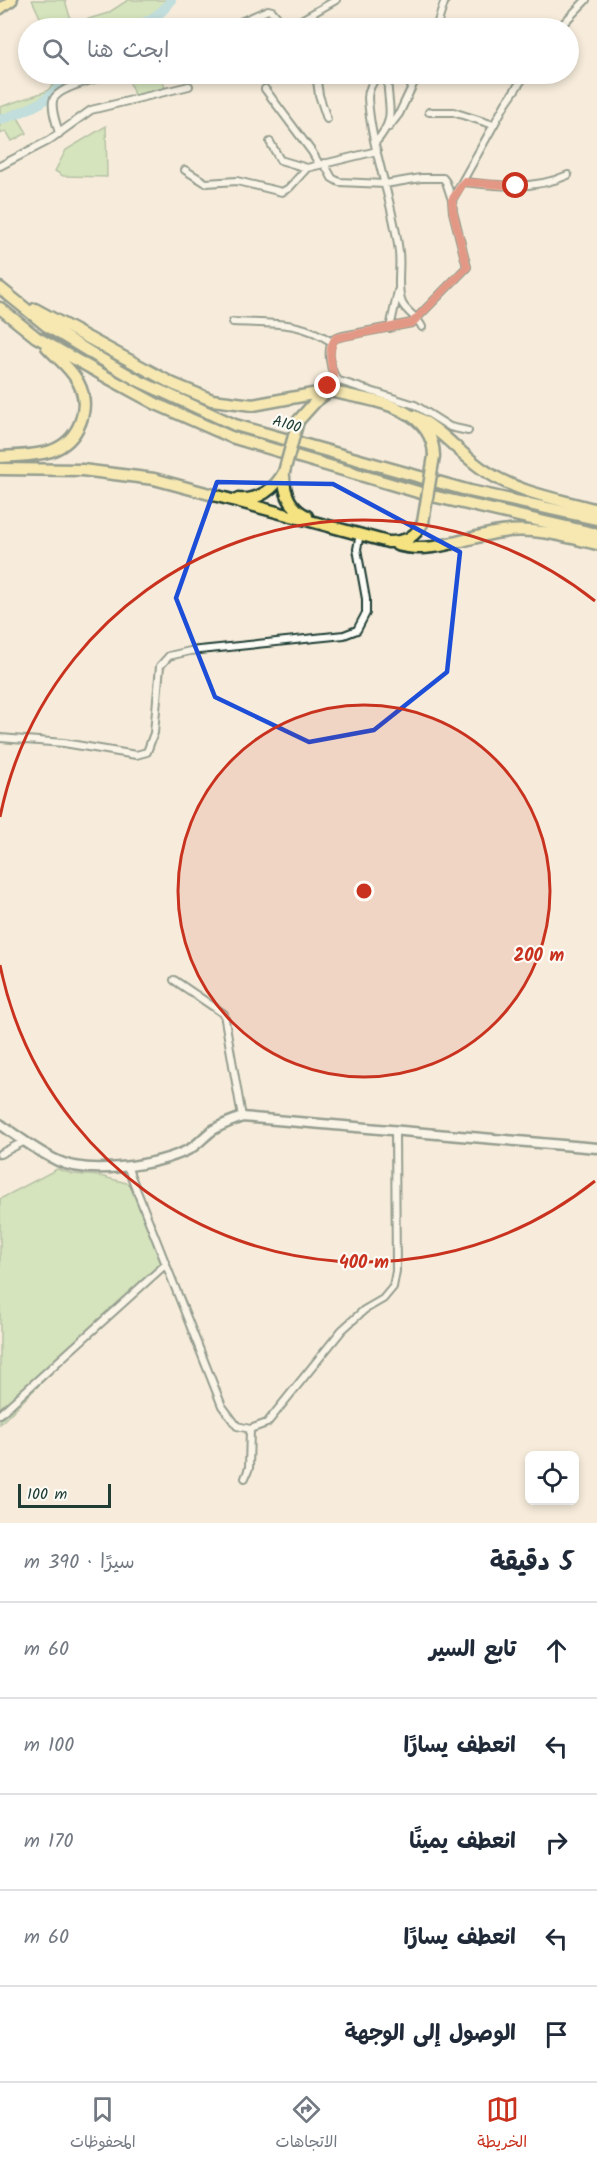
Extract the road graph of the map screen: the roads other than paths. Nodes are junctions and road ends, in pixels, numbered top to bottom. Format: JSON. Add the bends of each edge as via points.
{"nodes":[{"id":1,"x":12,"y":0,"type":"edge"},
{"id":2,"x":336,"y":0,"type":"edge"},
{"id":3,"x":445,"y":0,"type":"edge"},
{"id":4,"x":586,"y":0,"type":"edge"},
{"id":5,"x":0,"y":9,"type":"edge"},
{"id":6,"x":249,"y":18,"type":"edge"},
{"id":7,"x":278,"y":18,"type":"edge"},
{"id":8,"x":305,"y":18,"type":"edge"},
{"id":9,"x":439,"y":18,"type":"edge"},
{"id":10,"x":569,"y":18,"type":"edge"},
{"id":11,"x":81,"y":84,"type":"edge"},
{"id":12,"x":317,"y":84,"type":"edge"},
{"id":13,"x":372,"y":84,"type":"edge"},
{"id":14,"x":388,"y":84,"type":"edge"},
{"id":15,"x":413,"y":84,"type":"edge"},
{"id":16,"x":519,"y":84,"type":"edge"},
{"id":17,"x":189,"y":86,"type":"dead end"},
{"id":18,"x":265,"y":89,"type":"dead end"},
{"id":19,"x":429,"y":112,"type":"dead end"},
{"id":20,"x":327,"y":119,"type":"dead end"},
{"id":21,"x":494,"y":125,"type":"junction"},
{"id":22,"x":387,"y":130,"type":"junction"},
{"id":23,"x":59,"y":134,"type":"junction"},
{"id":24,"x":270,"y":141,"type":"dead end"},
{"id":25,"x":375,"y":143,"type":"junction"},
{"id":26,"x":377,"y":151,"type":"junction"},
{"id":27,"x":321,"y":164,"type":"junction"},
{"id":28,"x":0,"y":166,"type":"edge"},
{"id":29,"x":307,"y":168,"type":"junction"},
{"id":30,"x":185,"y":170,"type":"dead end"},
{"id":31,"x":568,"y":175,"type":"dead end"},
{"id":32,"x":464,"y":182,"type":"junction"},
{"id":33,"x":385,"y":184,"type":"junction"},
{"id":34,"x":452,"y":200,"type":"junction"},
{"id":35,"x":400,"y":282,"type":"junction"},
{"id":36,"x":0,"y":286,"type":"edge"},
{"id":37,"x":0,"y":308,"type":"edge"},
{"id":38,"x":419,"y":319,"type":"junction"},
{"id":39,"x":233,"y":322,"type":"dead end"},
{"id":40,"x":422,"y":327,"type":"dead end"},
{"id":41,"x":390,"y":328,"type":"junction"},
{"id":42,"x":36,"y":337,"type":"junction"},
{"id":43,"x":332,"y":342,"type":"junction"},
{"id":44,"x":334,"y":377,"type":"junction"},
{"id":45,"x":329,"y":391,"type":"junction"},
{"id":46,"x":414,"y":416,"type":"junction"},
{"id":47,"x":468,"y":431,"type":"dead end"},
{"id":48,"x":0,"y":457,"type":"edge"},
{"id":49,"x":0,"y":469,"type":"edge"},
{"id":50,"x":284,"y":472,"type":"junction"},
{"id":51,"x":205,"y":494,"type":"junction"},
{"id":52,"x":597,"y":510,"type":"edge"},
{"id":53,"x":597,"y":519,"type":"edge"},
{"id":54,"x":327,"y":524,"type":"junction"},
{"id":55,"x":360,"y":534,"type":"junction"},
{"id":56,"x":597,"y":534,"type":"edge"},
{"id":57,"x":388,"y":542,"type":"junction"},
{"id":58,"x":597,"y":544,"type":"edge"},
{"id":59,"x":0,"y":738,"type":"edge"},
{"id":60,"x":174,"y":980,"type":"dead end"},
{"id":61,"x":242,"y":1117,"type":"junction"},
{"id":62,"x":0,"y":1124,"type":"edge"},
{"id":63,"x":395,"y":1130,"type":"junction"},
{"id":64,"x":25,"y":1142,"type":"junction"},
{"id":65,"x":597,"y":1148,"type":"edge"},
{"id":66,"x":0,"y":1154,"type":"edge"},
{"id":67,"x":127,"y":1166,"type":"junction"},
{"id":68,"x":166,"y":1264,"type":"junction"},
{"id":69,"x":0,"y":1414,"type":"edge"},
{"id":70,"x":250,"y":1429,"type":"junction"},
{"id":71,"x":244,"y":1478,"type":"dead end"}],
"edges":[{"from":1,"to":5,"type":"main road"},
{"from":2,"to":8,"type":"street"},
{"from":3,"to":9,"type":"street"},
{"from":4,"to":10,"type":"street"},
{"from":6,"to":7,"type":"street","via":[[268,10]]},
{"from":11,"to":23,"type":"street","via":[[57,94],[53,102]]},
{"from":12,"to":20,"type":"street"},
{"from":13,"to":25,"type":"street","via":[[368,97]]},
{"from":14,"to":22,"type":"street"},
{"from":15,"to":22,"type":"street"},
{"from":16,"to":21,"type":"street"},
{"from":17,"to":23,"type":"street","via":[[91,110]]},
{"from":18,"to":27,"type":"street"},
{"from":19,"to":21,"type":"street","via":[[453,112]]},
{"from":21,"to":32,"type":"street"},
{"from":22,"to":25,"type":"street"},
{"from":23,"to":28,"type":"street"},
{"from":24,"to":29,"type":"street","via":[[280,160]]},
{"from":25,"to":26,"type":"street"},
{"from":26,"to":27,"type":"street"},
{"from":26,"to":33,"type":"street"},
{"from":27,"to":29,"type":"street"},
{"from":27,"to":33,"type":"street","via":[[339,182]]},
{"from":29,"to":30,"type":"street","via":[[289,188],[279,192],[237,181],[206,183]]},
{"from":31,"to":32,"type":"street","via":[[554,182],[516,186]]},
{"from":32,"to":34,"type":"street"},
{"from":33,"to":34,"type":"street","via":[[443,178]]},
{"from":33,"to":35,"type":"street","via":[[399,252]]},
{"from":34,"to":38,"type":"street","via":[[467,267]]},
{"from":35,"to":38,"type":"street","via":[[402,302]]},
{"from":35,"to":41,"type":"street"},
{"from":36,"to":45,"type":"highway","via":[[76,333],[212,400],[253,405]]},
{"from":36,"to":53,"type":"highway","name":"A100","number":"A100","via":[[46,326],[101,359],[139,381],[236,425],[470,491]]},
{"from":37,"to":42,"type":"highway","name":"A100","number":"A100"},
{"from":38,"to":40,"type":"street"},
{"from":38,"to":41,"type":"street"},
{"from":39,"to":43,"type":"street","via":[[302,327]]},
{"from":41,"to":43,"type":"street","via":[[344,336]]},
{"from":42,"to":48,"type":"highway","via":[[78,381],[83,400],[81,421],[67,443],[52,450]]},
{"from":42,"to":56,"type":"highway","name":"A100","number":"A100","via":[[156,404],[231,437],[428,495]]},
{"from":43,"to":44,"type":"street"},
{"from":44,"to":45,"type":"street","via":[[329,382]]},
{"from":44,"to":47,"type":"street","via":[[415,405],[450,427]]},
{"from":45,"to":46,"type":"highway"},
{"from":45,"to":50,"type":"highway","bridge":true,"via":[[315,400],[298,421]]},
{"from":46,"to":52,"type":"highway","via":[[428,422],[472,462],[501,481]]},
{"from":46,"to":57,"type":"highway","bridge":true,"via":[[431,436],[434,456],[423,522],[412,537],[403,542]]},
{"from":49,"to":51,"type":"highway","via":[[127,474]]},
{"from":50,"to":51,"type":"highway","via":[[279,483],[246,500]]},
{"from":50,"to":54,"type":"highway","via":[[284,488],[293,507]]},
{"from":51,"to":54,"type":"highway"},
{"from":54,"to":55,"type":"highway"},
{"from":55,"to":57,"type":"highway"},
{"from":55,"to":59,"type":"street","via":[[357,549],[366,613],[357,630],[344,635],[169,656],[160,666],[154,733],[147,752],[136,755]]},
{"from":57,"to":58,"type":"highway","via":[[424,548],[528,530]]},
{"from":60,"to":61,"type":"street","via":[[224,1014]]},
{"from":61,"to":63,"type":"main road"},
{"from":61,"to":67,"type":"main road","via":[[211,1131],[185,1151]]},
{"from":62,"to":64,"type":"main road"},
{"from":63,"to":65,"type":"main road"},
{"from":63,"to":70,"type":"street","via":[[393,1287],[342,1330],[267,1423]]},
{"from":64,"to":66,"type":"street"},
{"from":64,"to":67,"type":"main road","via":[[74,1167]]},
{"from":67,"to":68,"type":"street"},
{"from":68,"to":69,"type":"street"},
{"from":68,"to":70,"type":"street","via":[[222,1406],[237,1426]]},
{"from":70,"to":71,"type":"street","via":[[249,1468]]}]}
